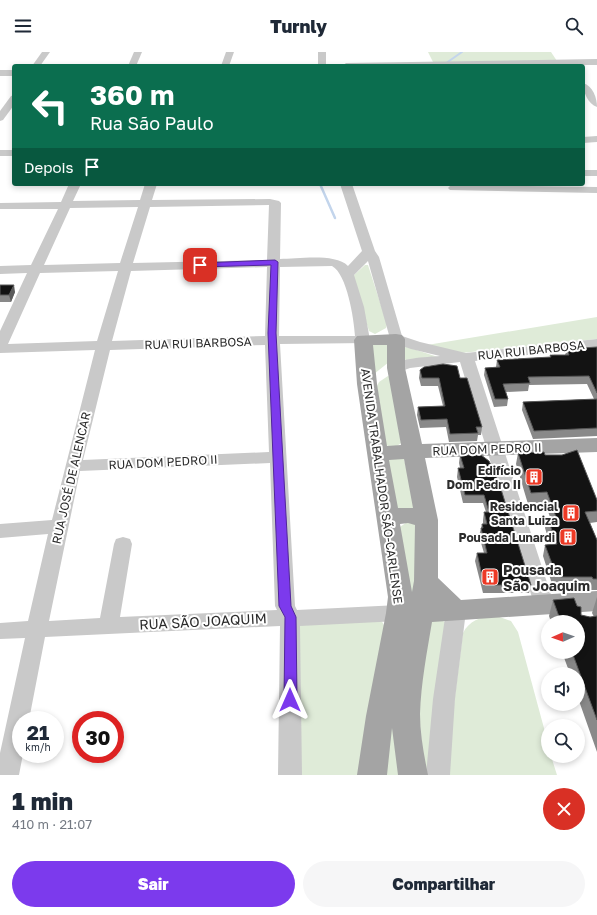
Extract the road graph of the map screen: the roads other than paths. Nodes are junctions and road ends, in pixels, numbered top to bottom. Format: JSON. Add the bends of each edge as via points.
{"nodes":[{"id":1,"x":46,"y":52,"type":"edge"},
{"id":2,"x":138,"y":52,"type":"edge"},
{"id":3,"x":230,"y":52,"type":"edge"},
{"id":4,"x":322,"y":52,"type":"edge"},
{"id":5,"x":556,"y":52,"type":"edge"},
{"id":6,"x":597,"y":62,"type":"edge"},
{"id":7,"x":37,"y":64,"type":"edge"},
{"id":8,"x":133,"y":64,"type":"edge"},
{"id":9,"x":226,"y":64,"type":"edge"},
{"id":10,"x":322,"y":64,"type":"edge"},
{"id":11,"x":388,"y":64,"type":"edge"},
{"id":12,"x":454,"y":64,"type":"edge"},
{"id":13,"x":566,"y":64,"type":"edge"},
{"id":14,"x":0,"y":73,"type":"edge"},
{"id":15,"x":12,"y":73,"type":"edge"},
{"id":16,"x":585,"y":89,"type":"edge"},
{"id":17,"x":592,"y":99,"type":"edge"},
{"id":18,"x":7,"y":109,"type":"edge"},
{"id":19,"x":0,"y":118,"type":"edge"},
{"id":20,"x":597,"y":139,"type":"edge"},
{"id":21,"x":585,"y":140,"type":"edge"},
{"id":22,"x":0,"y":153,"type":"edge"},
{"id":23,"x":12,"y":153,"type":"edge"},
{"id":24,"x":585,"y":173,"type":"edge"},
{"id":25,"x":597,"y":173,"type":"edge"},
{"id":26,"x":74,"y":186,"type":"edge"},
{"id":27,"x":150,"y":186,"type":"edge"},
{"id":28,"x":347,"y":186,"type":"edge"},
{"id":29,"x":454,"y":188,"type":"dead end"},
{"id":30,"x":597,"y":190,"type":"edge"},
{"id":31,"x":144,"y":204,"type":"junction"},
{"id":32,"x":64,"y":205,"type":"junction"},
{"id":33,"x":0,"y":206,"type":"edge"},
{"id":34,"x":369,"y":252,"type":"junction"},
{"id":35,"x":275,"y":262,"type":"junction"},
{"id":36,"x":126,"y":267,"type":"junction"},
{"id":37,"x":0,"y":270,"type":"edge"},
{"id":38,"x":35,"y":270,"type":"junction"},
{"id":39,"x":347,"y":274,"type":"junction"},
{"id":40,"x":5,"y":324,"type":"edge"},
{"id":41,"x":396,"y":339,"type":"junction"},
{"id":42,"x":273,"y":340,"type":"junction"},
{"id":43,"x":363,"y":340,"type":"junction"},
{"id":44,"x":597,"y":343,"type":"edge"},
{"id":45,"x":0,"y":346,"type":"edge"},
{"id":46,"x":102,"y":346,"type":"junction"},
{"id":47,"x":0,"y":349,"type":"edge"},
{"id":48,"x":466,"y":357,"type":"junction"},
{"id":49,"x":396,"y":368,"type":"junction"},
{"id":50,"x":367,"y":384,"type":"junction"},
{"id":51,"x":597,"y":445,"type":"edge"},
{"id":52,"x":496,"y":449,"type":"junction"},
{"id":53,"x":412,"y":451,"type":"junction"},
{"id":54,"x":377,"y":453,"type":"junction"},
{"id":55,"x":278,"y":456,"type":"junction"},
{"id":56,"x":73,"y":466,"type":"junction"},
{"id":57,"x":388,"y":519,"type":"junction"},
{"id":58,"x":427,"y":520,"type":"junction"},
{"id":59,"x":60,"y":526,"type":"junction"},
{"id":60,"x":0,"y":531,"type":"edge"},
{"id":61,"x":123,"y":544,"type":"dead end"},
{"id":62,"x":426,"y":581,"type":"junction"},
{"id":63,"x":544,"y":604,"type":"junction"},
{"id":64,"x":586,"y":609,"type":"edge"},
{"id":65,"x":456,"y":611,"type":"junction"},
{"id":66,"x":410,"y":613,"type":"junction"},
{"id":67,"x":290,"y":617,"type":"junction"},
{"id":68,"x":109,"y":625,"type":"junction"},
{"id":69,"x":36,"y":629,"type":"junction"},
{"id":70,"x":0,"y":630,"type":"edge"},
{"id":71,"x":7,"y":775,"type":"edge"},
{"id":72,"x":290,"y":775,"type":"edge"},
{"id":73,"x":372,"y":775,"type":"edge"},
{"id":74,"x":413,"y":775,"type":"edge"},
{"id":75,"x":438,"y":775,"type":"edge"}],
"edges":[{"from":1,"to":7,"type":"street"},
{"from":2,"to":8,"type":"street"},
{"from":3,"to":9,"type":"street"},
{"from":4,"to":10,"type":"street"},
{"from":5,"to":13,"type":"street"},
{"from":6,"to":13,"type":"street"},
{"from":11,"to":12,"type":"street"},
{"from":14,"to":15,"type":"street"},
{"from":16,"to":17,"type":"street"},
{"from":18,"to":19,"type":"street"},
{"from":20,"to":21,"type":"street"},
{"from":22,"to":23,"type":"street"},
{"from":24,"to":25,"type":"street"},
{"from":26,"to":32,"type":"street"},
{"from":27,"to":31,"type":"street","name":"RUA JOSÉ DE ALENCAR"},
{"from":28,"to":34,"type":"street"},
{"from":29,"to":30,"type":"street"},
{"from":31,"to":32,"type":"street"},
{"from":31,"to":35,"type":"street","via":[[275,203]]},
{"from":31,"to":36,"type":"street","name":"RUA JOSÉ DE ALENCAR"},
{"from":32,"to":33,"type":"street"},
{"from":32,"to":38,"type":"street"},
{"from":34,"to":39,"type":"street"},
{"from":34,"to":41,"type":"street","via":[[373,257]]},
{"from":35,"to":36,"type":"street"},
{"from":35,"to":39,"type":"street","via":[[334,262]]},
{"from":35,"to":42,"type":"street"},
{"from":36,"to":38,"type":"street"},
{"from":36,"to":46,"type":"street","name":"RUA JOSÉ DE ALENCAR"},
{"from":37,"to":38,"type":"street"},
{"from":38,"to":40,"type":"street"},
{"from":39,"to":43,"type":"street","via":[[363,329]]},
{"from":40,"to":45,"type":"street"},
{"from":41,"to":43,"type":"main road","name":"RUA RUI BARBOSA"},
{"from":41,"to":48,"type":"street","name":"RUA RUI BARBOSA"},
{"from":41,"to":49,"type":"main road","name":"AVENIDA TRABALHADOR SÃO-CARLENSE"},
{"from":42,"to":43,"type":"street","name":"RUA RUI BARBOSA"},
{"from":42,"to":46,"type":"street","name":"RUA RUI BARBOSA"},
{"from":42,"to":55,"type":"street"},
{"from":43,"to":50,"type":"main road","name":"AVENIDA TRABALHADOR SÃO-CARLENSE"},
{"from":44,"to":48,"type":"street","name":"RUA RUI BARBOSA"},
{"from":46,"to":47,"type":"street","name":"RUA RUI BARBOSA"},
{"from":46,"to":56,"type":"street","name":"RUA JOSÉ DE ALENCAR"},
{"from":48,"to":49,"type":"street","name":"RUA RUI BARBOSA","via":[[407,364]]},
{"from":48,"to":52,"type":"street"},
{"from":49,"to":50,"type":"main road"},
{"from":49,"to":53,"type":"main road","name":"AVENIDA TRABALHADOR SÃO-CARLENSE"},
{"from":50,"to":54,"type":"main road","name":"AVENIDA TRABALHADOR SÃO-CARLENSE"},
{"from":51,"to":52,"type":"main road","name":"RUA DOM PEDRO II"},
{"from":52,"to":53,"type":"main road","name":"RUA DOM PEDRO II"},
{"from":52,"to":63,"type":"street"},
{"from":53,"to":54,"type":"main road","name":"RUA DOM PEDRO II"},
{"from":53,"to":58,"type":"main road","name":"AVENIDA TRABALHADOR SÃO-CARLENSE"},
{"from":54,"to":57,"type":"main road","name":"AVENIDA TRABALHADOR SÃO-CARLENSE"},
{"from":55,"to":56,"type":"street","name":"RUA DOM PEDRO II"},
{"from":55,"to":67,"type":"street","via":[[285,606]]},
{"from":56,"to":59,"type":"street","name":"RUA JOSÉ DE ALENCAR"},
{"from":57,"to":58,"type":"main road","via":[[409,514]]},
{"from":57,"to":66,"type":"main road","name":"AVENIDA TRABALHADOR SÃO-CARLENSE","via":[[400,597]]},
{"from":58,"to":62,"type":"main road","name":"AVENIDA TRABALHADOR SÃO-CARLENSE"},
{"from":59,"to":60,"type":"street"},
{"from":59,"to":69,"type":"street","name":"RUA JOSÉ DE ALENCAR"},
{"from":61,"to":68,"type":"street"},
{"from":62,"to":65,"type":"main road"},
{"from":62,"to":66,"type":"main road","name":"AVENIDA TRABALHADOR SÃO-CARLENSE"},
{"from":63,"to":64,"type":"main road","name":"RUA SÃO JOAQUIM"},
{"from":63,"to":65,"type":"main road","name":"RUA SÃO JOAQUIM"},
{"from":65,"to":66,"type":"main road","name":"RUA SÃO JOAQUIM"},
{"from":65,"to":75,"type":"street","via":[[444,699]]},
{"from":66,"to":67,"type":"street","name":"RUA SÃO JOAQUIM"},
{"from":66,"to":73,"type":"main road","name":"AVENIDA TRABALHADOR SÃO-CARLENSE","via":[[380,716]]},
{"from":66,"to":74,"type":"main road","name":"AVENIDA TRABALHADOR SÃO-CARLENSE","via":[[410,672],[406,714]]},
{"from":67,"to":68,"type":"street","name":"RUA SÃO JOAQUIM"},
{"from":67,"to":72,"type":"street"},
{"from":68,"to":69,"type":"street","name":"RUA SÃO JOAQUIM"},
{"from":69,"to":70,"type":"street","name":"RUA SÃO JOAQUIM"},
{"from":69,"to":71,"type":"street","name":"RUA JOSÉ DE ALENCAR"}]}
